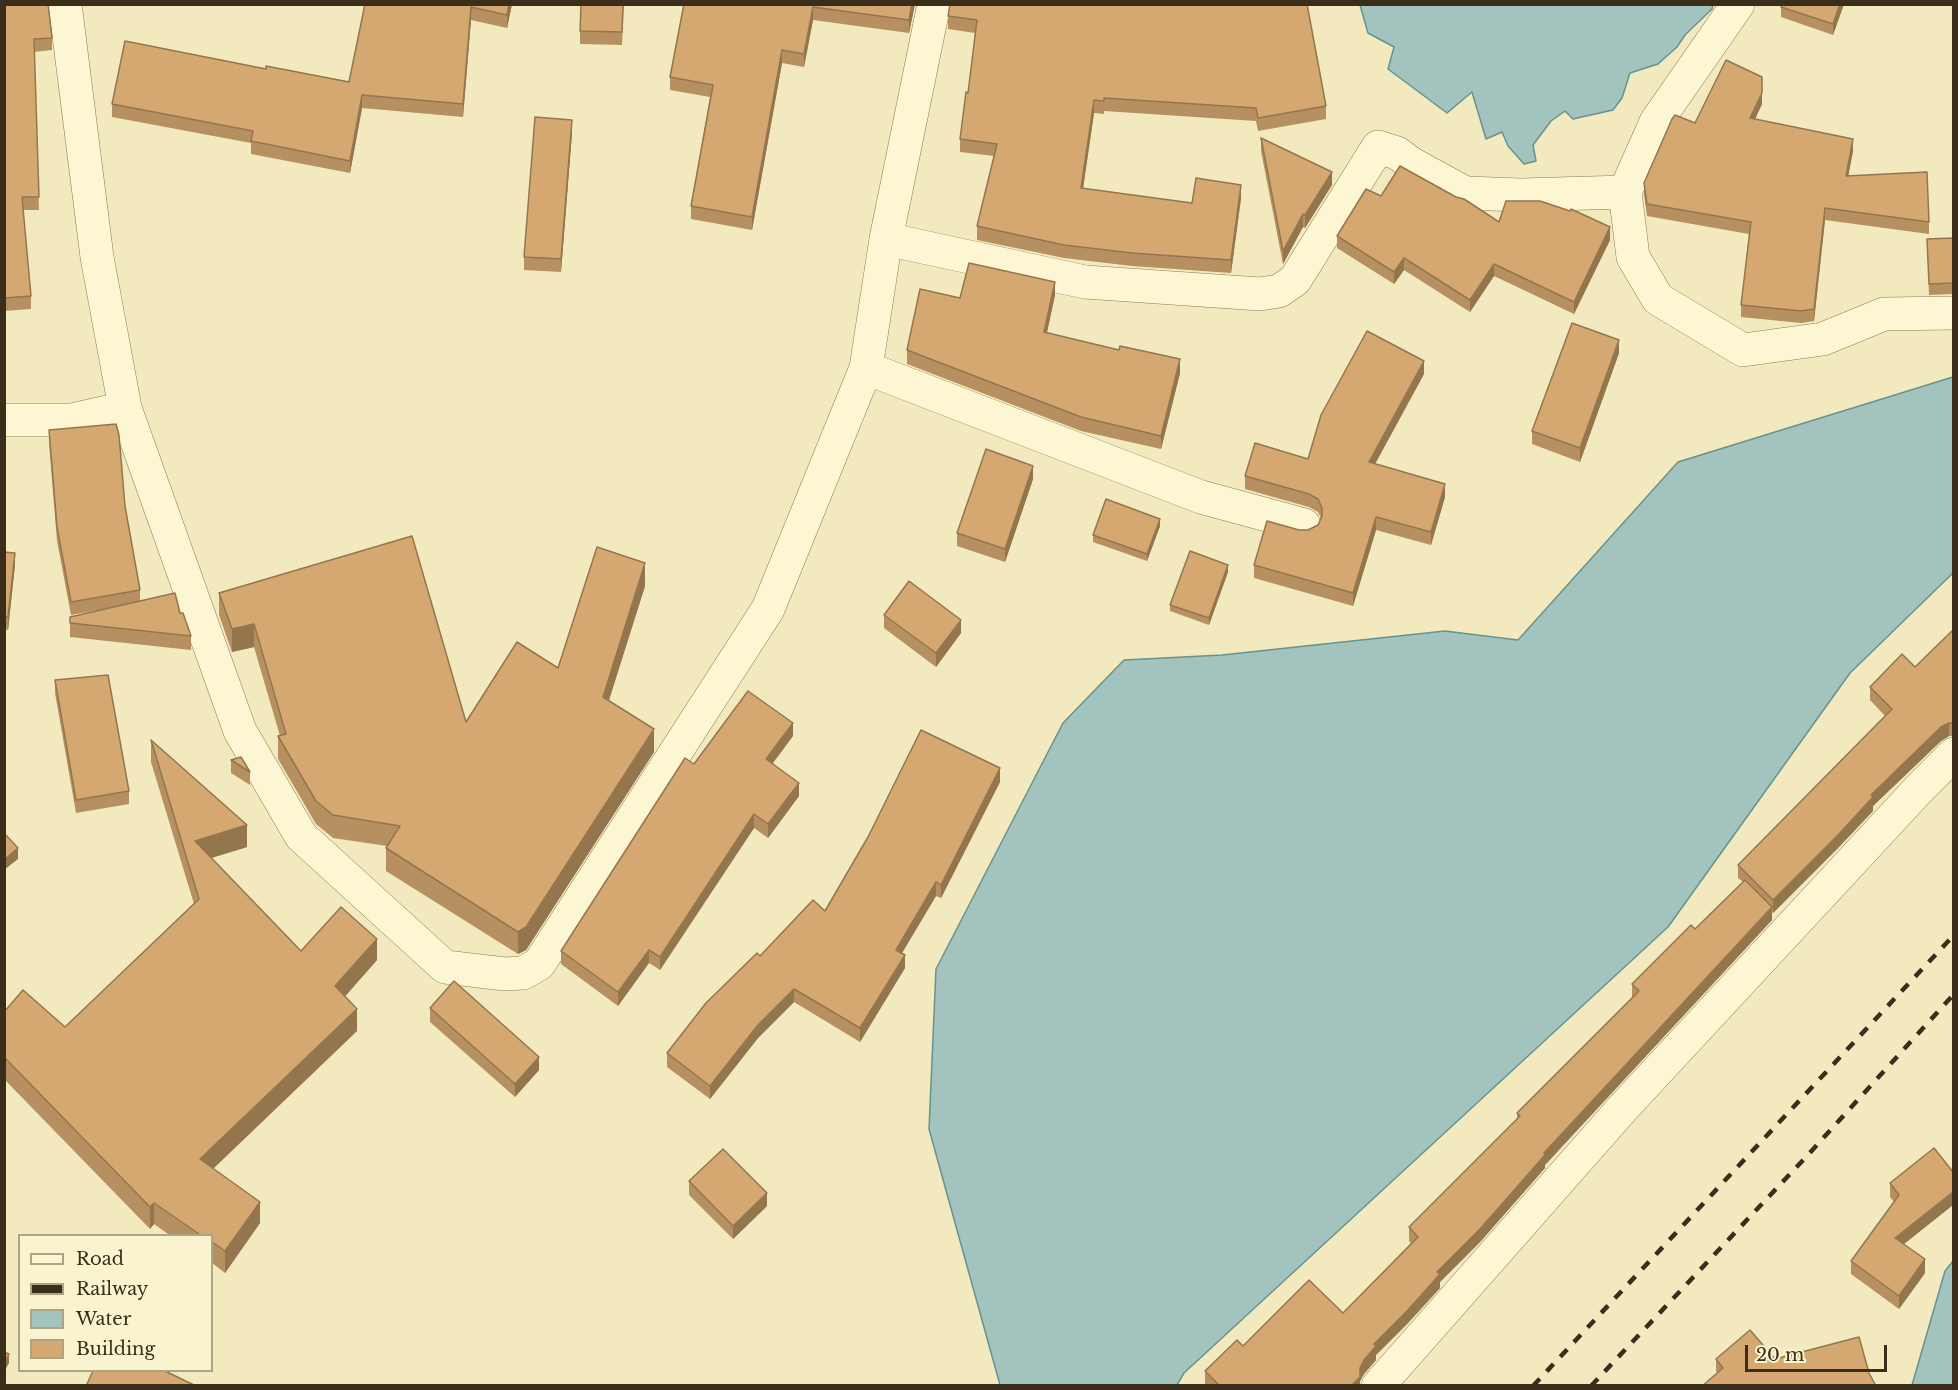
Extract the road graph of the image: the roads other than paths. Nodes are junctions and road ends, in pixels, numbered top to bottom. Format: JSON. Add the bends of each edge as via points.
{"nodes":[{"id":1,"x":65,"y":4,"type":"edge"},
{"id":2,"x":934,"y":4,"type":"edge"},
{"id":3,"x":1738,"y":4,"type":"edge"},
{"id":4,"x":1625,"y":192,"type":"junction"},
{"id":5,"x":886,"y":239,"type":"junction"},
{"id":6,"x":1953,"y":312,"type":"edge"},
{"id":7,"x":866,"y":368,"type":"junction"},
{"id":8,"x":125,"y":408,"type":"junction"},
{"id":9,"x":4,"y":420,"type":"edge"},
{"id":10,"x":1304,"y":525,"type":"dead end"},
{"id":11,"x":1953,"y":754,"type":"edge"},
{"id":12,"x":1378,"y":1386,"type":"edge"}],
"edges":[{"from":1,"to":8,"type":"street","via":[[97,257]]},
{"from":2,"to":5,"type":"street"},
{"from":3,"to":4,"type":"street","via":[[1656,122]]},
{"from":4,"to":5,"type":"street","via":[[1465,193],[1397,153],[1378,147],[1295,280],[1279,291],[1260,294],[1085,282]]},
{"from":4,"to":6,"type":"street","via":[[1633,257],[1658,299],[1743,350],[1823,339],[1884,314]]},
{"from":5,"to":7,"type":"street"},
{"from":7,"to":8,"type":"street","via":[[768,609],[539,963],[523,973],[505,974],[445,966],[301,836],[240,731]]},
{"from":7,"to":10,"type":"street","via":[[1201,497]]},
{"from":8,"to":9,"type":"street","via":[[71,420]]},
{"from":11,"to":12,"type":"street","via":[[1622,1109]]}]}
